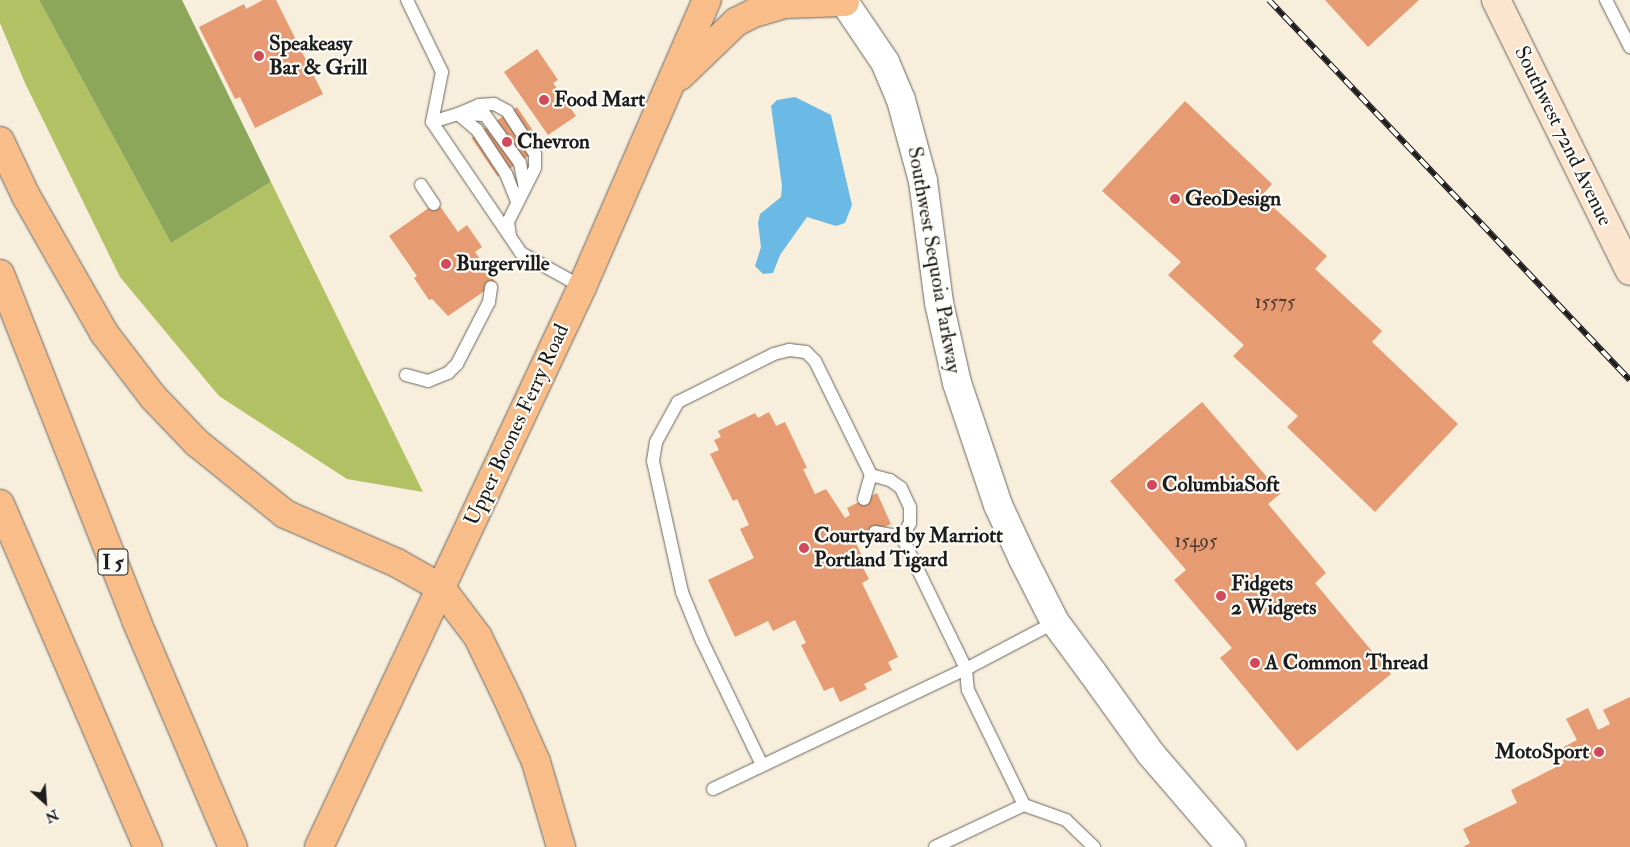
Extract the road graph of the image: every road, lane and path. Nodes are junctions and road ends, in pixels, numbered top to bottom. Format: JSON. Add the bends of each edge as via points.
{"nodes":[{"id":1,"x":407,"y":0,"type":"edge"},
{"id":2,"x":707,"y":0,"type":"edge"},
{"id":3,"x":1496,"y":0,"type":"edge"},
{"id":4,"x":1606,"y":0,"type":"edge"},
{"id":5,"x":844,"y":1,"type":"edge"},
{"id":6,"x":1630,"y":47,"type":"edge"},
{"id":7,"x":672,"y":84,"type":"junction"},
{"id":8,"x":458,"y":114,"type":"junction"},
{"id":9,"x":432,"y":122,"type":"junction"},
{"id":10,"x":0,"y":140,"type":"edge"},
{"id":11,"x":421,"y":185,"type":"dead end"},
{"id":12,"x":521,"y":196,"type":"junction"},
{"id":13,"x":434,"y":204,"type":"dead end"},
{"id":14,"x":510,"y":237,"type":"junction"},
{"id":15,"x":1630,"y":271,"type":"edge"},
{"id":16,"x":0,"y":274,"type":"edge"},
{"id":17,"x":491,"y":287,"type":"dead end"},
{"id":18,"x":582,"y":287,"type":"junction"},
{"id":19,"x":406,"y":375,"type":"dead end"},
{"id":20,"x":871,"y":475,"type":"junction"},
{"id":21,"x":864,"y":499,"type":"dead end"},
{"id":22,"x":0,"y":504,"type":"edge"},
{"id":23,"x":875,"y":532,"type":"dead end"},
{"id":24,"x":902,"y":537,"type":"junction"},
{"id":25,"x":441,"y":588,"type":"junction"},
{"id":26,"x":1055,"y":622,"type":"junction"},
{"id":27,"x":966,"y":669,"type":"junction"},
{"id":28,"x":762,"y":766,"type":"junction"},
{"id":29,"x":713,"y":790,"type":"dead end"},
{"id":30,"x":1024,"y":805,"type":"junction"},
{"id":31,"x":148,"y":847,"type":"edge"},
{"id":32,"x":233,"y":847,"type":"edge"},
{"id":33,"x":319,"y":847,"type":"edge"},
{"id":34,"x":561,"y":847,"type":"edge"},
{"id":35,"x":934,"y":847,"type":"edge"},
{"id":36,"x":1094,"y":847,"type":"edge"},
{"id":37,"x":1232,"y":847,"type":"edge"}],
"edges":[{"from":1,"to":9,"type":"lane","via":[[442,72]]},
{"from":2,"to":7,"type":"main road","name":"Upper Boones Ferry Road"},
{"from":3,"to":15,"type":"main road","name":"Southwest 72nd Avenue"},
{"from":4,"to":6,"type":"lane"},
{"from":5,"to":7,"type":"main road","via":[[786,4],[754,13],[736,22]]},
{"from":5,"to":26,"type":"street","name":"Southwest Sequoia Parkway","via":[[885,62],[901,100],[924,181],[939,304],[957,384],[998,505]]},
{"from":7,"to":18,"type":"main road","name":"Upper Boones Ferry Road"},
{"from":8,"to":9,"type":"lane"},
{"from":8,"to":12,"type":"lane","via":[[477,130]]},
{"from":8,"to":12,"type":"lane","via":[[473,112],[492,121],[520,163]]},
{"from":8,"to":12,"type":"lane","via":[[479,105],[494,104],[507,111],[535,154],[535,168]]},
{"from":9,"to":14,"type":"lane"},
{"from":10,"to":25,"type":"main road","via":[[26,196],[104,332],[153,397],[197,443],[285,514],[397,563]]},
{"from":11,"to":13,"type":"lane"},
{"from":12,"to":14,"type":"lane","via":[[508,222]]},
{"from":14,"to":18,"type":"lane","via":[[521,253]]},
{"from":16,"to":32,"type":"main road","number":"I 5","via":[[136,620]]},
{"from":17,"to":19,"type":"lane","via":[[489,302],[457,364],[448,373],[428,381]]},
{"from":18,"to":25,"type":"main road","name":"Upper Boones Ferry Road"},
{"from":20,"to":21,"type":"lane"},
{"from":20,"to":24,"type":"lane","via":[[890,480],[901,488],[910,507],[910,523]]},
{"from":20,"to":28,"type":"lane","via":[[815,361],[806,352],[789,350],[774,354],[678,402],[656,442],[653,461],[682,592]]},
{"from":22,"to":31,"type":"main road"},
{"from":23,"to":24,"type":"lane"},
{"from":24,"to":27,"type":"lane"},
{"from":25,"to":33,"type":"main road","name":"Upper Boones Ferry Road"},
{"from":25,"to":34,"type":"main road","via":[[478,637],[508,699],[536,762]]},
{"from":26,"to":27,"type":"lane"},
{"from":26,"to":37,"type":"street","name":"Southwest Sequoia Parkway","via":[[1151,754]]},
{"from":27,"to":28,"type":"lane"},
{"from":27,"to":30,"type":"lane","via":[[968,690]]},
{"from":28,"to":29,"type":"lane"},
{"from":30,"to":35,"type":"lane"},
{"from":30,"to":36,"type":"lane","via":[[1066,820]]}]}
